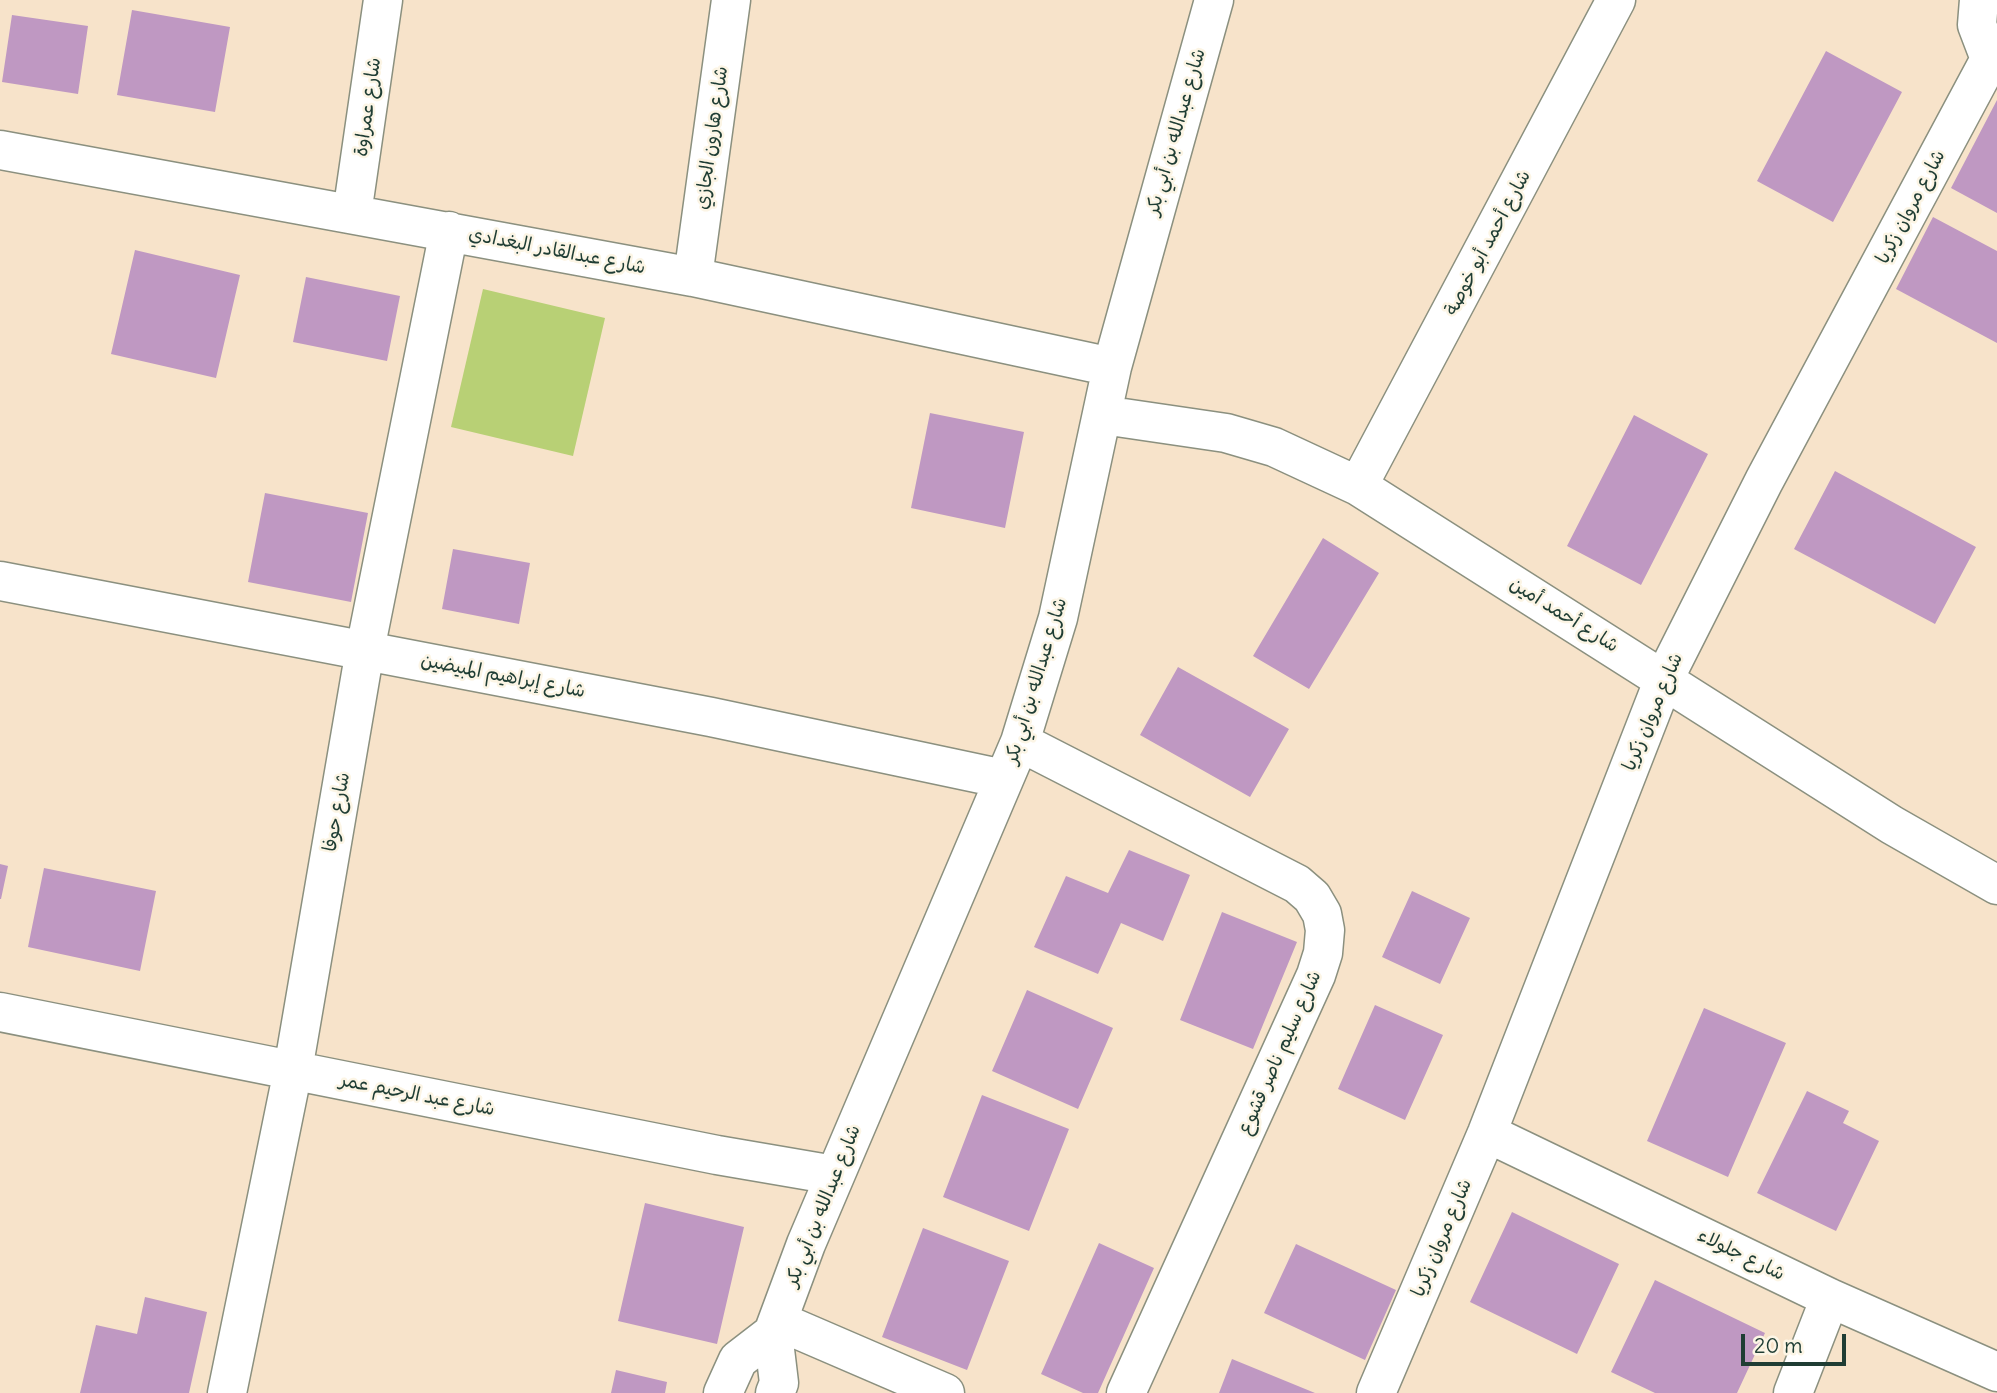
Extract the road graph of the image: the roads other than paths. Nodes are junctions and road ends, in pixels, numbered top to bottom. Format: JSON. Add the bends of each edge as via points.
{"nodes":[{"id":1,"x":383,"y":0,"type":"edge"},
{"id":2,"x":731,"y":0,"type":"edge"},
{"id":3,"x":1211,"y":0,"type":"edge"},
{"id":4,"x":1616,"y":0,"type":"edge"},
{"id":5,"x":1979,"y":0,"type":"edge"},
{"id":6,"x":1994,"y":60,"type":"edge"},
{"id":7,"x":0,"y":150,"type":"edge"},
{"id":8,"x":352,"y":214,"type":"junction"},
{"id":9,"x":449,"y":231,"type":"junction"},
{"id":10,"x":693,"y":277,"type":"junction"},
{"id":11,"x":1112,"y":367,"type":"junction"},
{"id":12,"x":1102,"y":415,"type":"junction"},
{"id":13,"x":1359,"y":486,"type":"junction"},
{"id":14,"x":0,"y":581,"type":"edge"},
{"id":15,"x":365,"y":650,"type":"junction"},
{"id":16,"x":1664,"y":679,"type":"junction"},
{"id":17,"x":1020,"y":742,"type":"junction"},
{"id":18,"x":1004,"y":779,"type":"junction"},
{"id":19,"x":1997,"y":885,"type":"edge"},
{"id":20,"x":0,"y":1012,"type":"edge"},
{"id":21,"x":293,"y":1070,"type":"junction"},
{"id":22,"x":1487,"y":1133,"type":"junction"},
{"id":23,"x":834,"y":1175,"type":"junction"},
{"id":24,"x":1830,"y":1297,"type":"junction"},
{"id":25,"x":775,"y":1327,"type":"junction"},
{"id":26,"x":1997,"y":1372,"type":"edge"},
{"id":27,"x":227,"y":1393,"type":"edge"},
{"id":28,"x":723,"y":1393,"type":"edge"},
{"id":29,"x":775,"y":1393,"type":"edge"},
{"id":30,"x":945,"y":1393,"type":"edge"},
{"id":31,"x":1126,"y":1393,"type":"edge"},
{"id":32,"x":1376,"y":1393,"type":"edge"},
{"id":33,"x":1793,"y":1393,"type":"edge"}],
"edges":[{"from":1,"to":8,"type":"street","name":"شارع عمراوة"},
{"from":2,"to":10,"type":"street","name":"شارع هارون الجازي"},
{"from":3,"to":11,"type":"street","name":"شارع عبدالله بن أبي بكر"},
{"from":4,"to":13,"type":"street","name":"شارع أحمد أبو خوصة"},
{"from":5,"to":6,"type":"street","name":"شارع مروان زكريا","via":[[1977,25]]},
{"from":6,"to":16,"type":"street","name":"شارع مروان زكريا","via":[[1764,481]]},
{"from":7,"to":8,"type":"street","name":"شارع عبدالقادر البغدادي"},
{"from":8,"to":9,"type":"street","name":"شارع عبدالقادر البغدادي"},
{"from":9,"to":10,"type":"street","name":"شارع عبدالقادر البغدادي"},
{"from":9,"to":15,"type":"street","name":"شارع حوفا"},
{"from":10,"to":11,"type":"street","name":"شارع عبدالقادر البغدادي"},
{"from":11,"to":12,"type":"street","name":"شارع عبدالله بن أبي بكر"},
{"from":12,"to":13,"type":"street","name":"شارع أحمد أمين","via":[[1245,438]]},
{"from":12,"to":17,"type":"street","name":"شارع عبدالله بن أبي بكر","via":[[1058,618]]},
{"from":13,"to":16,"type":"street","name":"شارع أحمد أمين"},
{"from":14,"to":15,"type":"street","name":"شارع إبراهيم المبيضين"},
{"from":15,"to":18,"type":"street","name":"شارع إبراهيم المبيضين"},
{"from":15,"to":21,"type":"street","name":"شارع حوفا"},
{"from":16,"to":19,"type":"street","name":"شارع أحمد أمين","via":[[1892,825]]},
{"from":16,"to":22,"type":"street","name":"شارع مروان زكريا"},
{"from":17,"to":18,"type":"street","name":"شارع عبدالله بن أبي بكر"},
{"from":17,"to":31,"type":"street","name":"شارع سليم ناصر قشوع","via":[[1297,884],[1317,905],[1325,930],[1316,975]]},
{"from":18,"to":23,"type":"street","name":"شارع عبدالله بن أبي بكر"},
{"from":20,"to":21,"type":"street","name":"شارع عبد الرحيم عمر"},
{"from":21,"to":23,"type":"street","name":"شارع عبد الرحيم عمر"},
{"from":21,"to":27,"type":"street","name":"شارع حوفا"},
{"from":22,"to":24,"type":"street","name":"شارع جلولاء"},
{"from":22,"to":32,"type":"street","name":"شارع مروان زكريا"},
{"from":23,"to":25,"type":"street","name":"شارع عبدالله بن أبي بكر"},
{"from":24,"to":26,"type":"street","name":"شارع جلولاء"},
{"from":24,"to":33,"type":"street"},
{"from":25,"to":28,"type":"street","via":[[738,1360]]},
{"from":25,"to":29,"type":"street","name":"شارع عبدالله بن أبي بكر","via":[[779,1383]]},
{"from":25,"to":30,"type":"street"}]}
